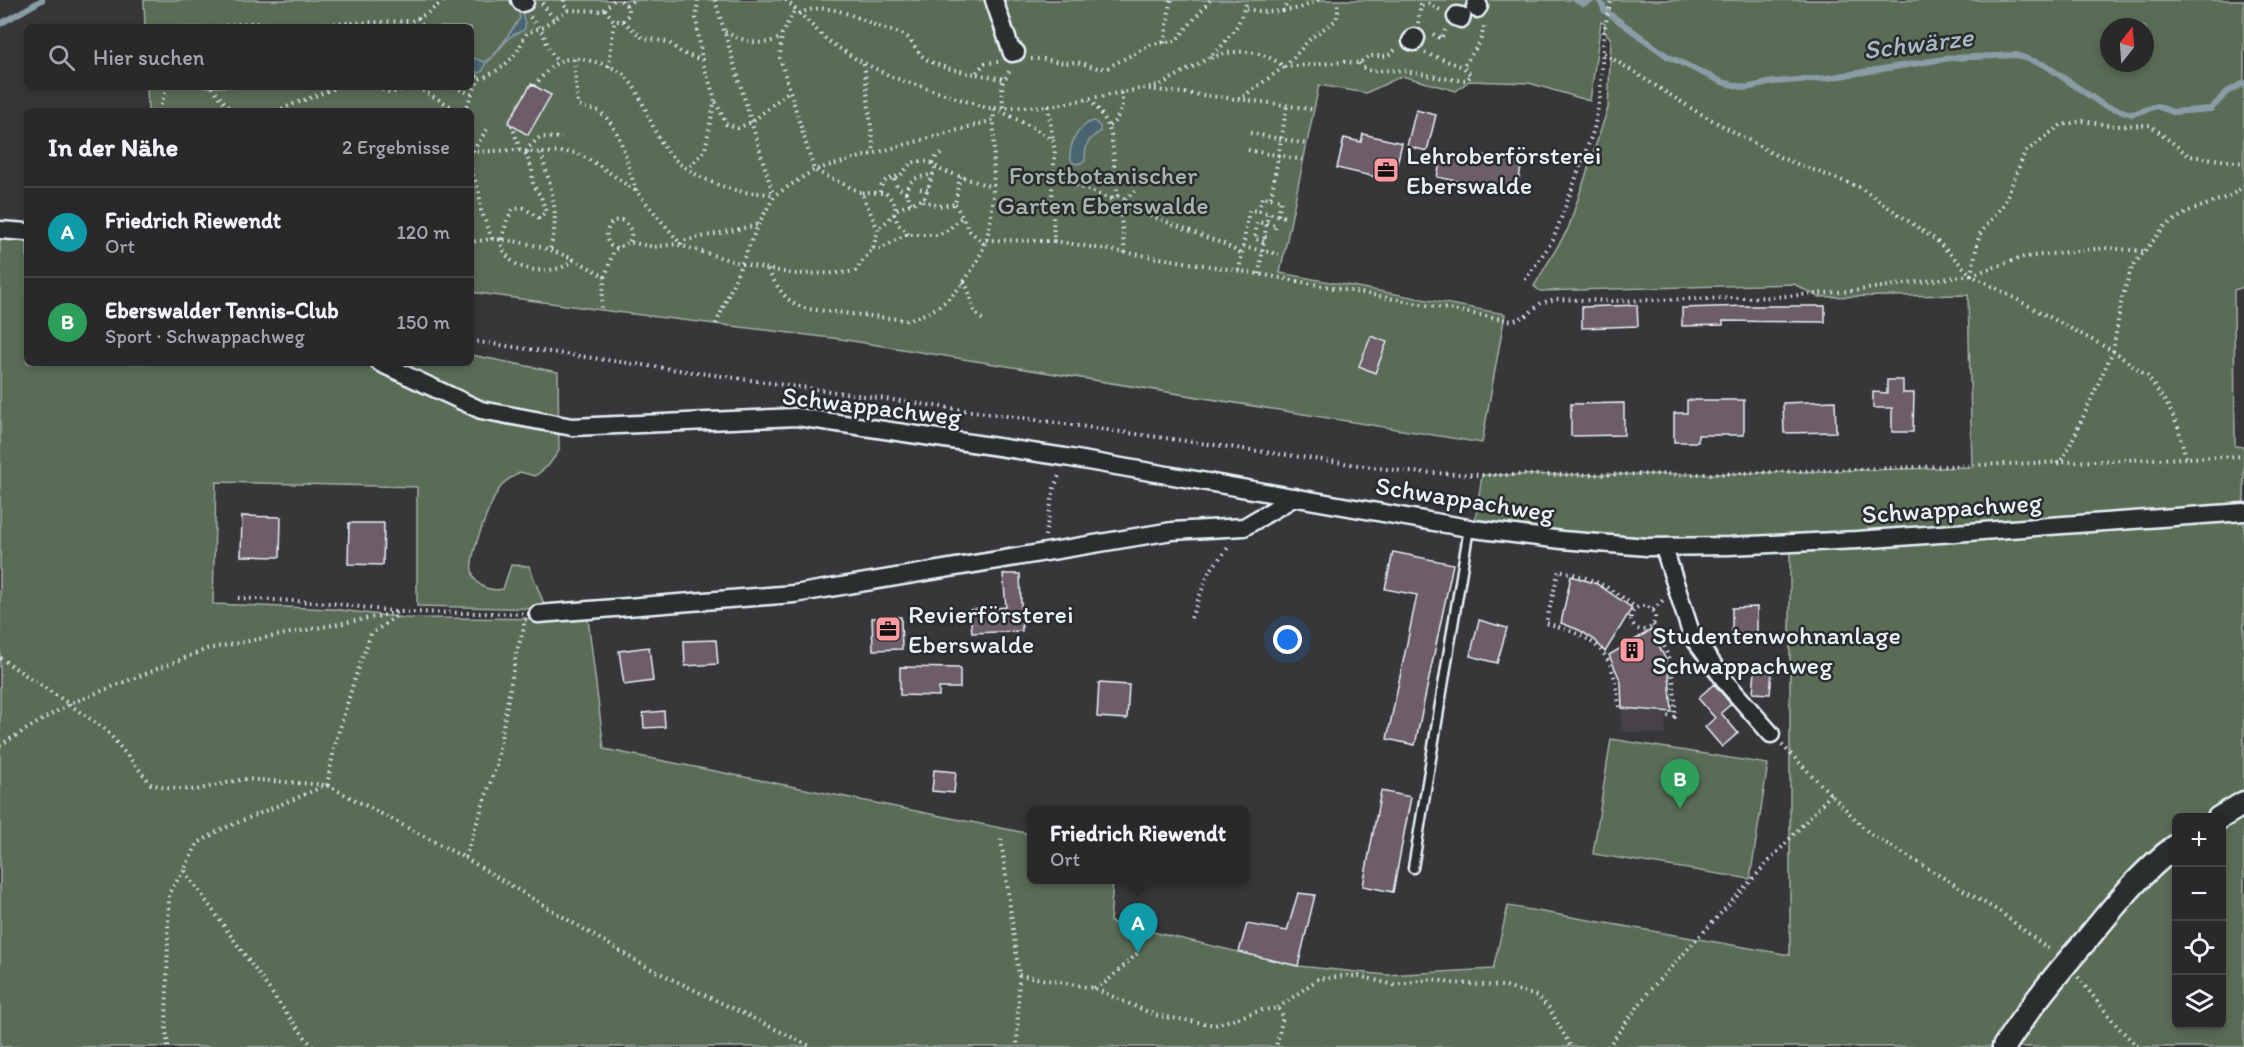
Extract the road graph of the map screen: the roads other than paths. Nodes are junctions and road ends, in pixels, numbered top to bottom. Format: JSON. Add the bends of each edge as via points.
{"nodes":[{"id":1,"x":0,"y":230,"type":"edge"},
{"id":2,"x":24,"y":232,"type":"edge"},
{"id":3,"x":386,"y":366,"type":"edge"},
{"id":4,"x":1295,"y":497,"type":"junction"},
{"id":5,"x":2244,"y":512,"type":"edge"},
{"id":6,"x":1469,"y":528,"type":"junction"},
{"id":7,"x":1664,"y":548,"type":"junction"},
{"id":8,"x":531,"y":617,"type":"road end"},
{"id":9,"x":1771,"y":734,"type":"road end"},
{"id":10,"x":2244,"y":803,"type":"edge"},
{"id":11,"x":2226,"y":814,"type":"edge"},
{"id":12,"x":2172,"y":849,"type":"edge"},
{"id":13,"x":1413,"y":868,"type":"dead end"},
{"id":14,"x":2004,"y":1047,"type":"edge"}],
"edges":[{"from":1,"to":2,"type":"street"},
{"from":3,"to":4,"type":"street","name":"Schwappachweg","via":[[481,410],[572,427],[797,417],[1065,457]]},
{"from":4,"to":6,"type":"street","name":"Schwappachweg"},
{"from":4,"to":8,"type":"street","via":[[1244,527],[1172,531],[794,594]]},
{"from":5,"to":7,"type":"street","name":"Schwappachweg","via":[[1857,540]]},
{"from":6,"to":7,"type":"street","name":"Schwappachweg"},
{"from":6,"to":13,"type":"lane"},
{"from":7,"to":9,"type":"street","via":[[1692,636]]},
{"from":10,"to":11,"type":"main road"},
{"from":12,"to":14,"type":"main road","via":[[2122,897],[2066,963]]}]}
